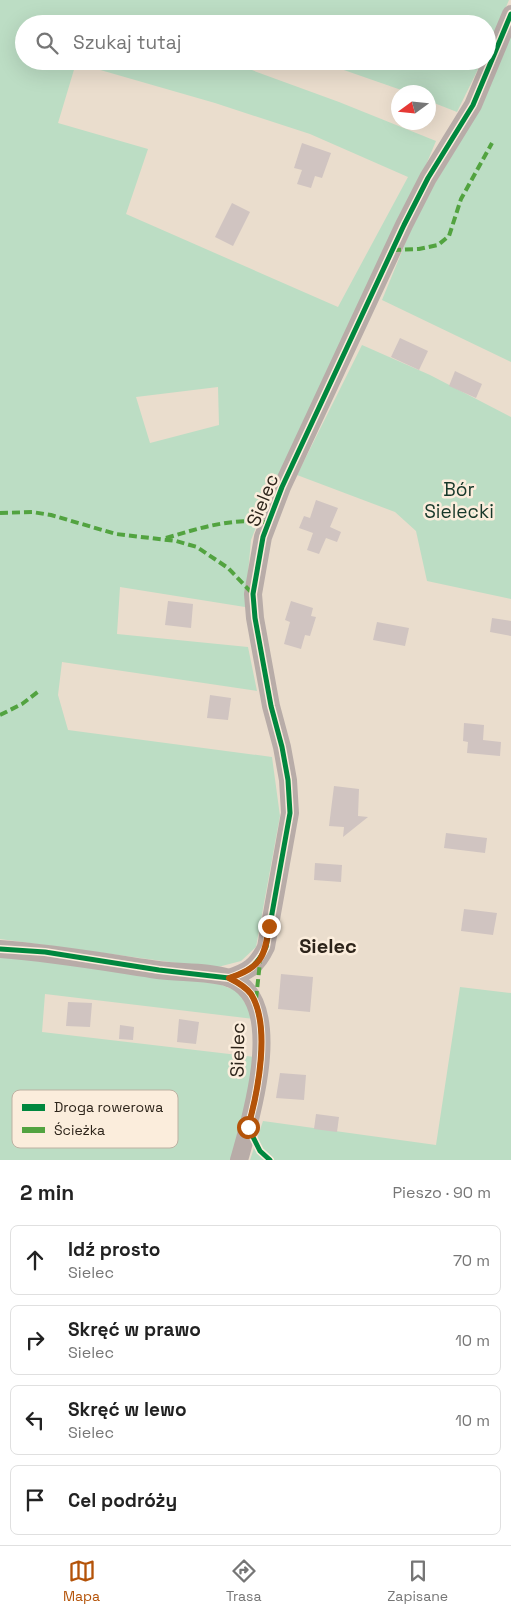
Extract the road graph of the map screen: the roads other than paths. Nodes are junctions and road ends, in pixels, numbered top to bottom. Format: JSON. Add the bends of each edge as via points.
{"nodes":[{"id":1,"x":511,"y":14,"type":"edge"},
{"id":2,"x":496,"y":50,"type":"edge"},
{"id":3,"x":487,"y":70,"type":"edge"},
{"id":4,"x":0,"y":948,"type":"edge"},
{"id":5,"x":229,"y":978,"type":"junction"},
{"id":6,"x":239,"y":1160,"type":"edge"}],
"edges":[{"from":1,"to":2,"type":"street","name":"Sielec"},
{"from":3,"to":5,"type":"street","name":"Sielec","via":[[473,104],[404,225],[282,487],[263,537],[253,594],[255,618],[288,780],[290,813],[266,947],[252,969]]},
{"from":4,"to":5,"type":"street"},
{"from":5,"to":6,"type":"street","name":"Sielec","via":[[249,992],[260,1020],[256,1099]]}]}
